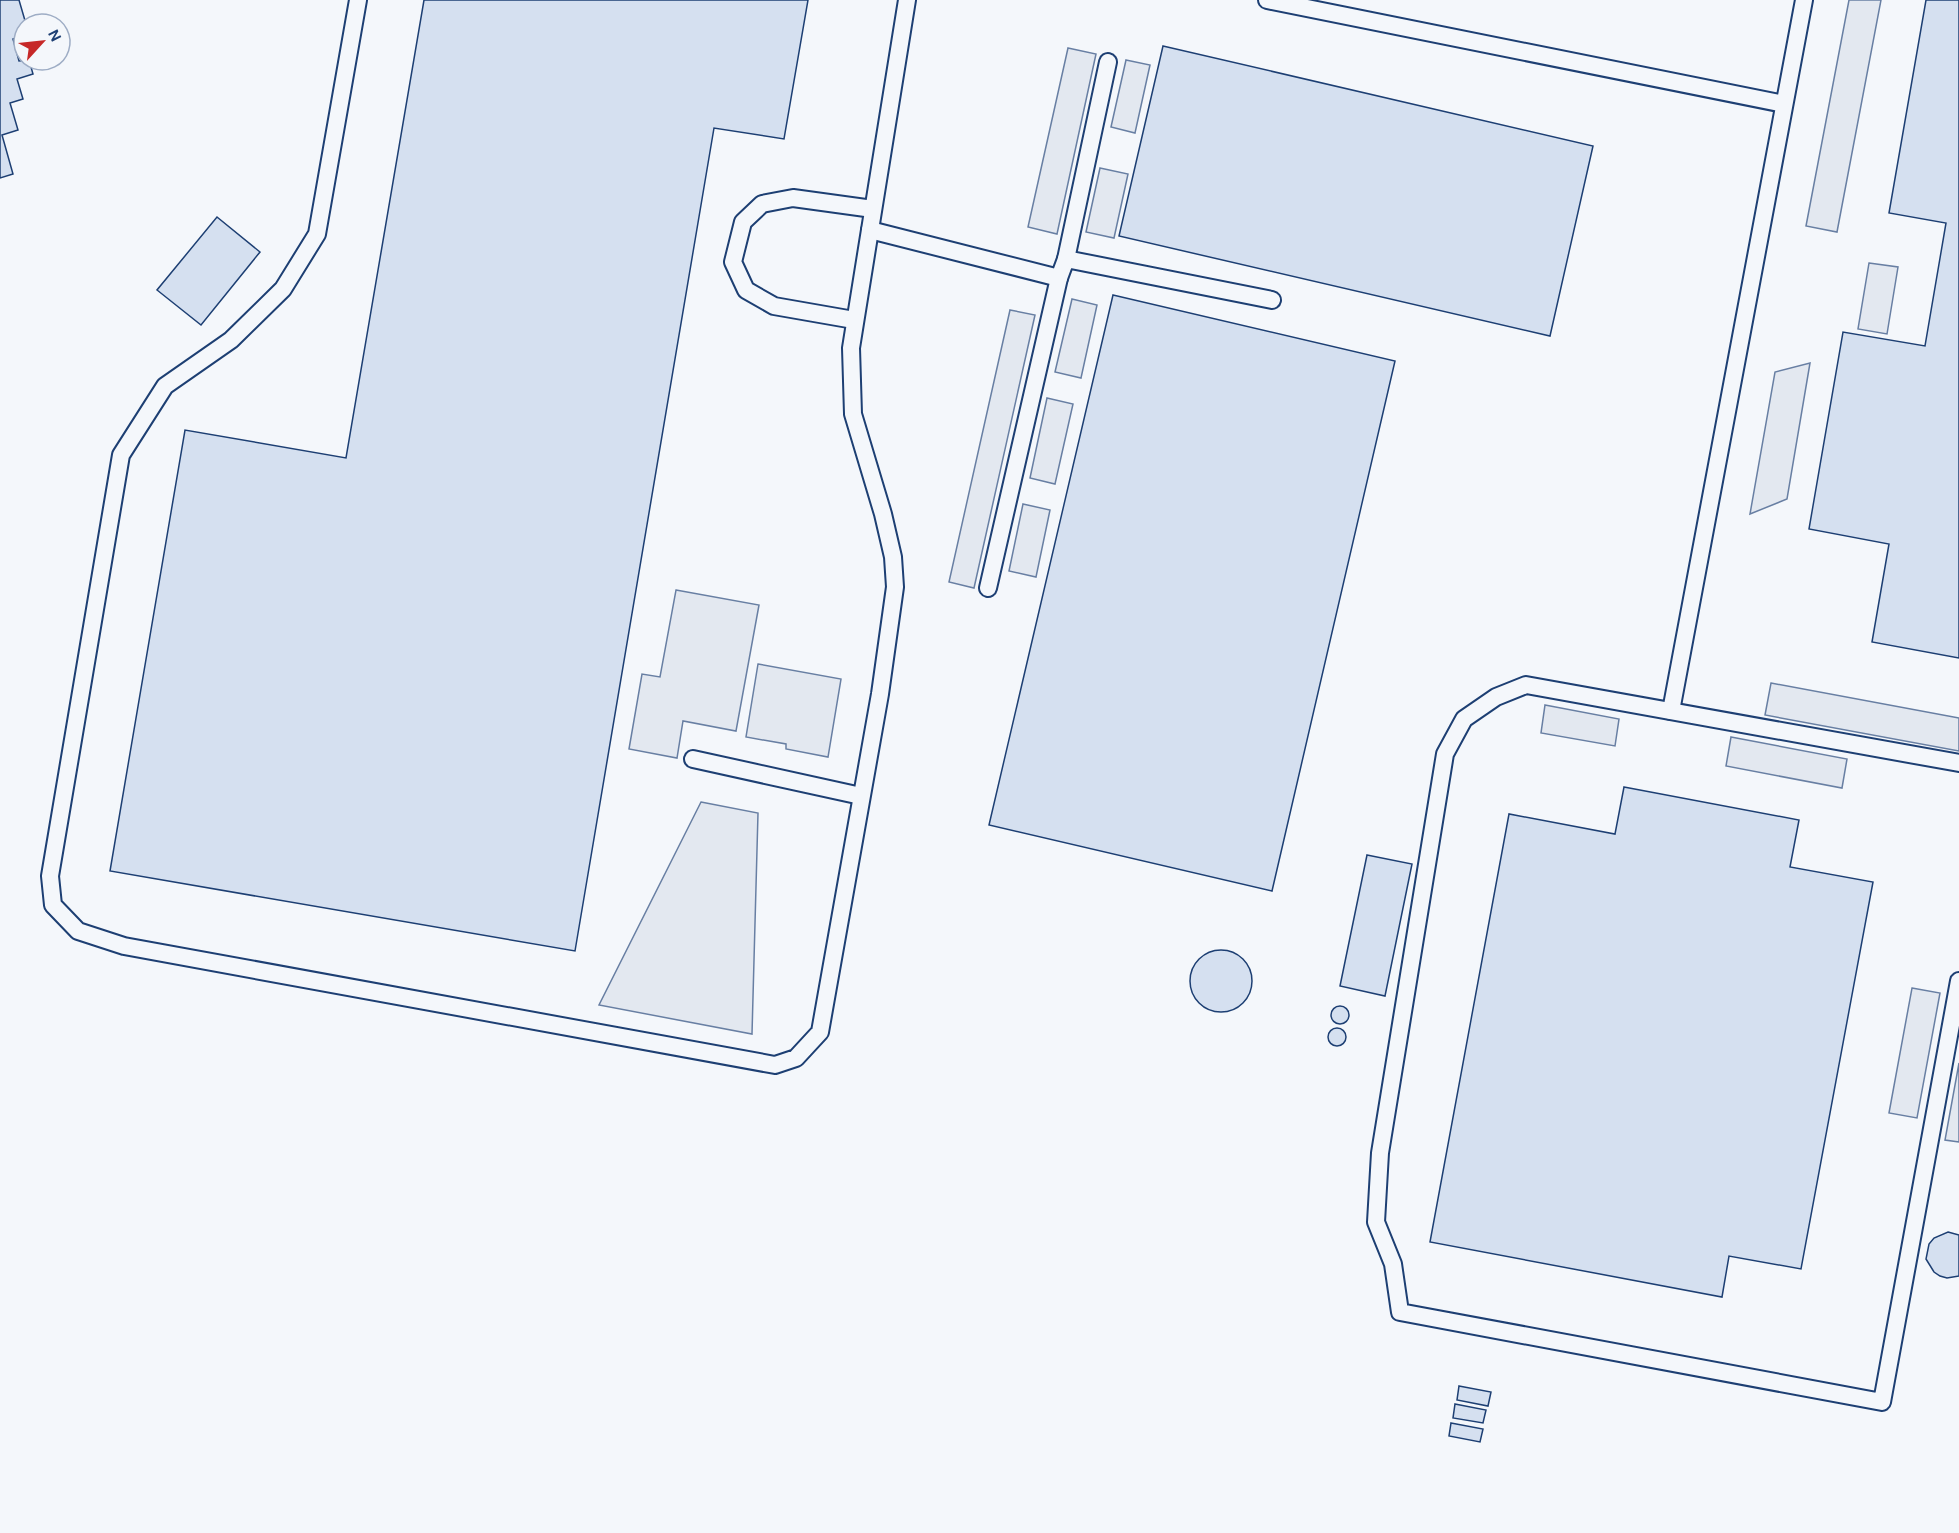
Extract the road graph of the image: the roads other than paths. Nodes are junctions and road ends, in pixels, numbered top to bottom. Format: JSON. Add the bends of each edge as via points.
{"nodes":[{"id":1,"x":358,"y":0,"type":"edge"},
{"id":2,"x":907,"y":0,"type":"edge"},
{"id":3,"x":1267,"y":0,"type":"edge"},
{"id":4,"x":1804,"y":0,"type":"edge"},
{"id":5,"x":1324,"y":6,"type":"edge"},
{"id":6,"x":1108,"y":62,"type":"dead end"},
{"id":7,"x":1784,"y":104,"type":"junction"},
{"id":8,"x":873,"y":209,"type":"junction"},
{"id":9,"x":870,"y":230,"type":"junction"},
{"id":10,"x":1066,"y":259,"type":"junction"},
{"id":11,"x":1059,"y":278,"type":"junction"},
{"id":12,"x":1272,"y":300,"type":"dead end"},
{"id":13,"x":854,"y":320,"type":"junction"},
{"id":14,"x":988,"y":588,"type":"dead end"},
{"id":15,"x":1671,"y":711,"type":"junction"},
{"id":16,"x":693,"y":759,"type":"dead end"},
{"id":17,"x":1959,"y":764,"type":"edge"},
{"id":18,"x":861,"y":796,"type":"junction"},
{"id":19,"x":1959,"y":981,"type":"edge"}],
"edges":[{"from":1,"to":18,"type":"lane","via":[[317,234],[283,289],[231,340],[165,386],[121,455],[50,876],[53,905],[78,931],[124,946],[775,1065],[796,1058],[820,1032]]},
{"from":2,"to":8,"type":"lane"},
{"from":3,"to":5,"type":"lane"},
{"from":4,"to":7,"type":"lane"},
{"from":5,"to":7,"type":"lane"},
{"from":6,"to":10,"type":"lane"},
{"from":7,"to":15,"type":"lane"},
{"from":8,"to":9,"type":"lane"},
{"from":8,"to":13,"type":"lane","via":[[793,198],[762,204],[743,222],[733,262],[746,290],[774,306]]},
{"from":9,"to":11,"type":"lane"},
{"from":9,"to":13,"type":"lane"},
{"from":10,"to":11,"type":"lane"},
{"from":10,"to":12,"type":"lane"},
{"from":11,"to":14,"type":"lane"},
{"from":13,"to":18,"type":"lane","via":[[850,348],[853,414],[883,514],[895,587]]},
{"from":15,"to":17,"type":"lane"},
{"from":15,"to":19,"type":"lane","via":[[1526,686],[1496,697],[1464,719],[1445,754],[1380,1153],[1376,1222],[1393,1264],[1400,1312],[1882,1402]]},
{"from":16,"to":18,"type":"lane"}]}
